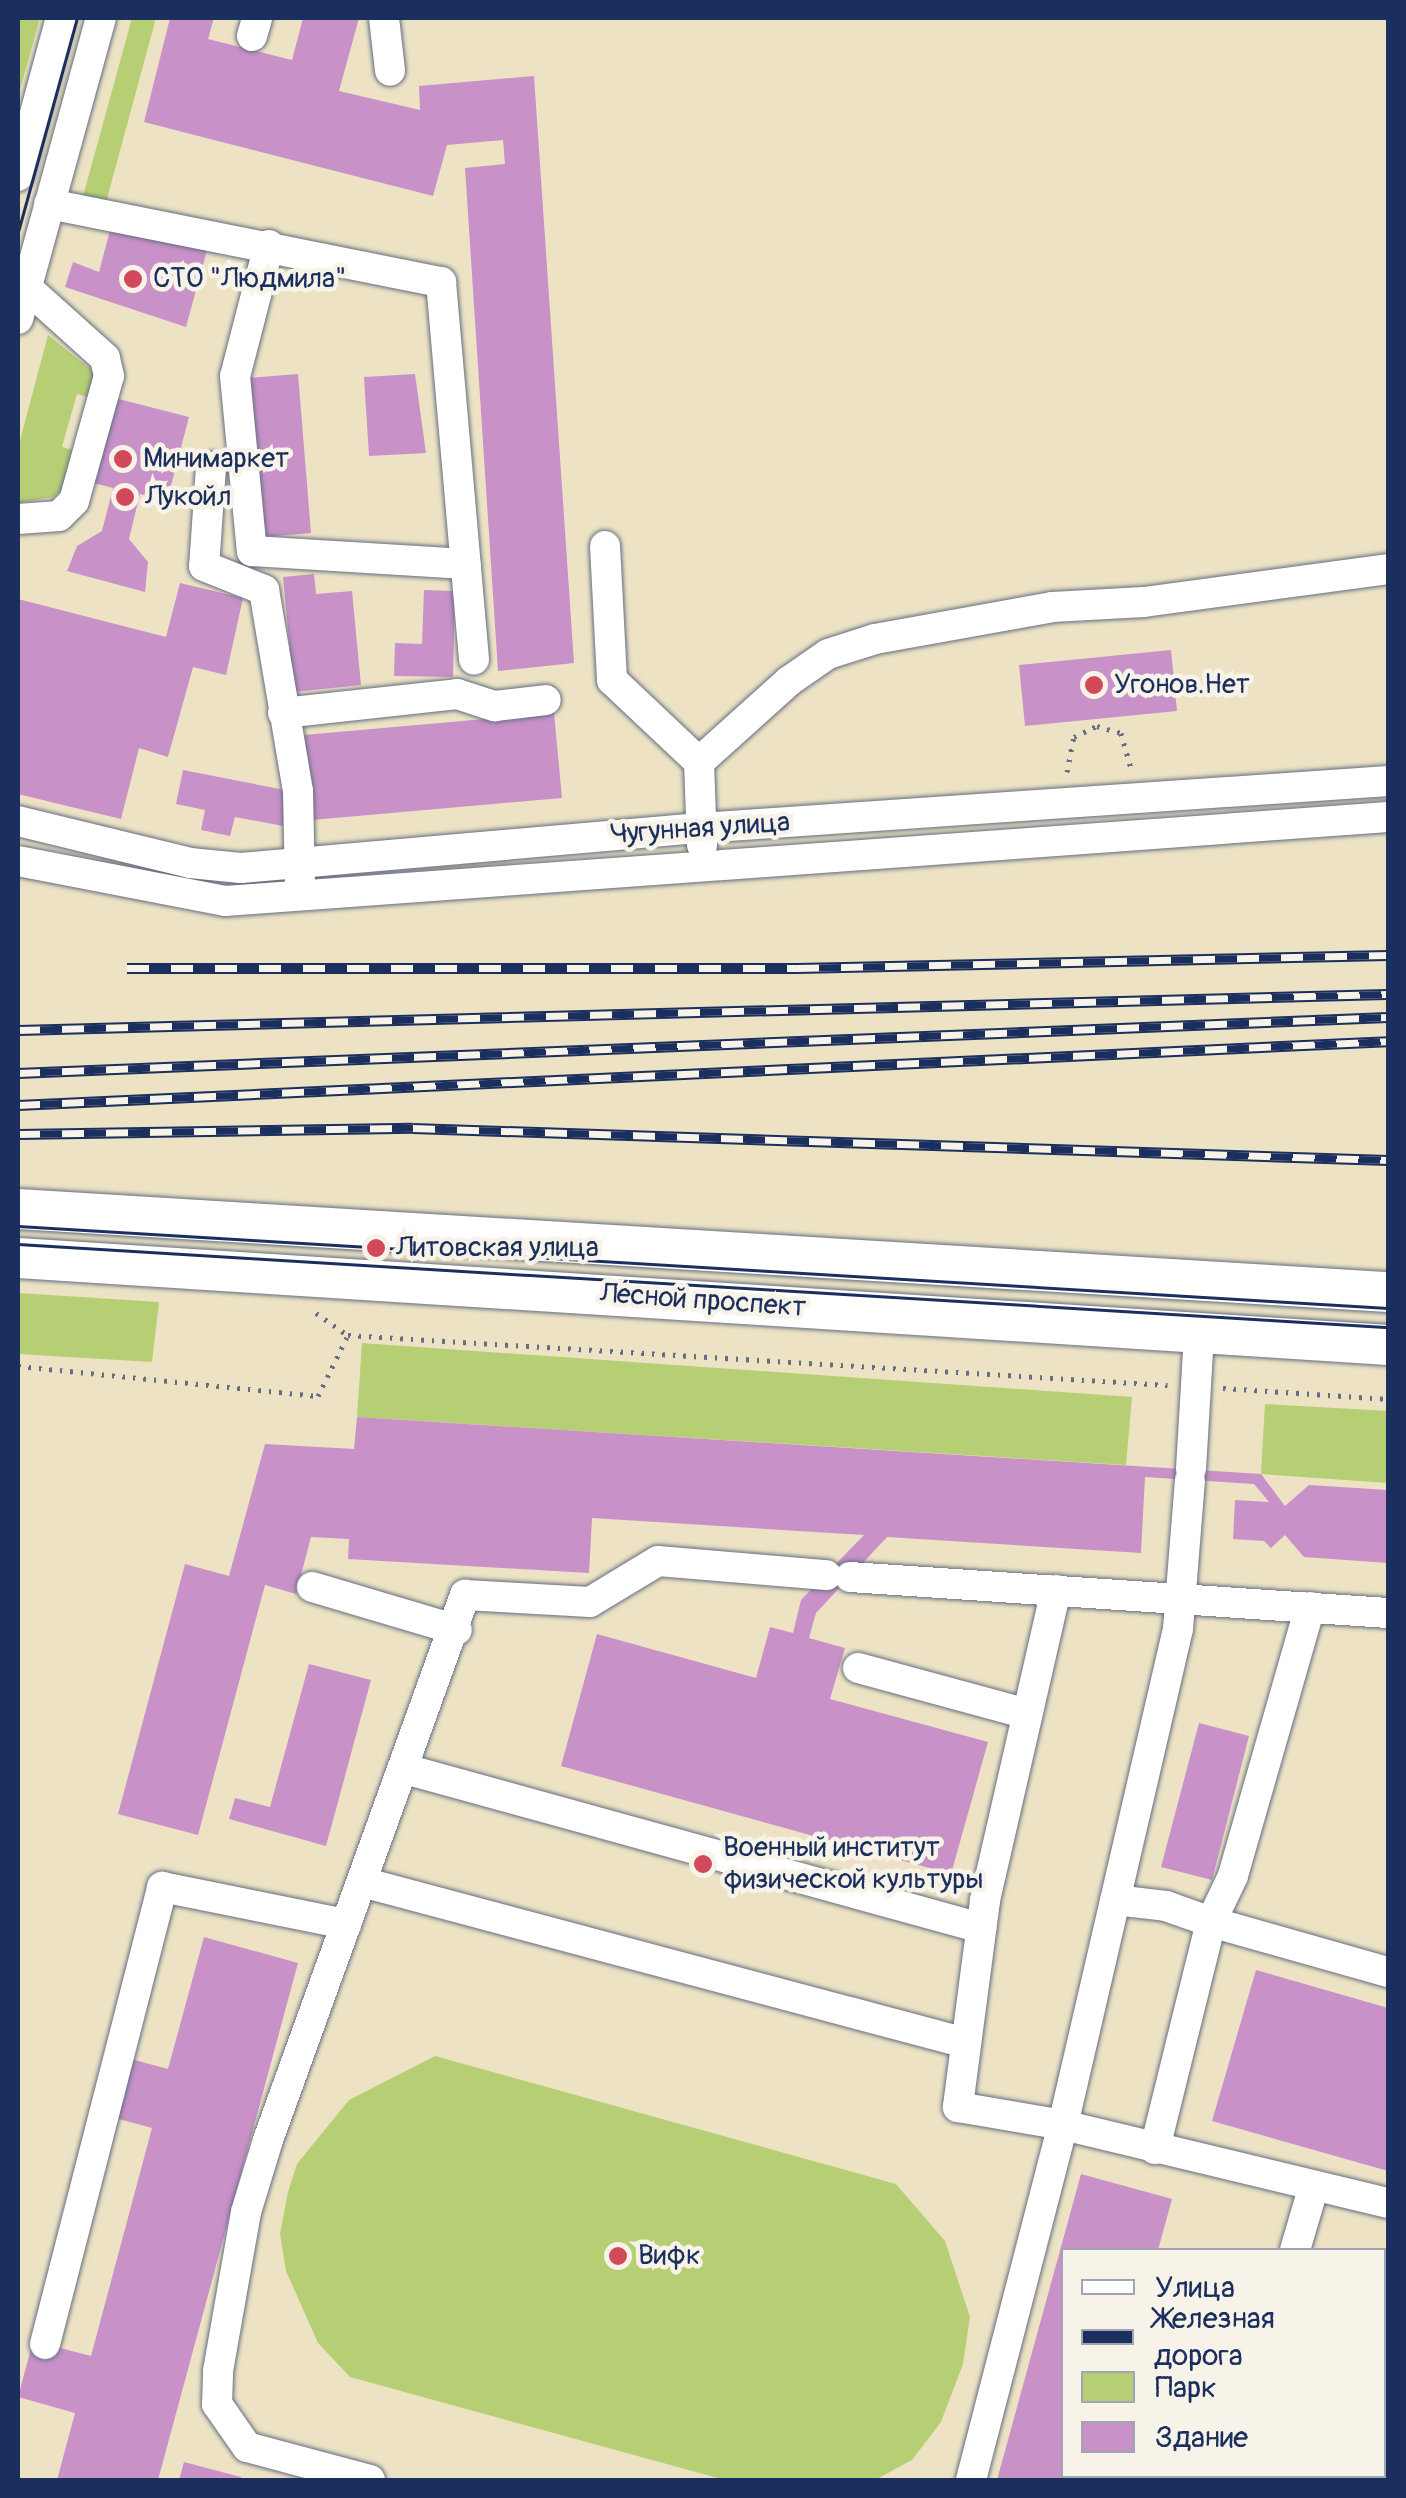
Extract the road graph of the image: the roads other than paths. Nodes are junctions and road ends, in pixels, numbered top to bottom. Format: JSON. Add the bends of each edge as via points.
{"nodes":[{"id":1,"x":61,"y":18,"type":"edge"},
{"id":2,"x":101,"y":18,"type":"edge"},
{"id":3,"x":384,"y":18,"type":"edge"},
{"id":4,"x":390,"y":71,"type":"dead end"},
{"id":5,"x":24,"y":129,"type":"edge"},
{"id":6,"x":67,"y":140,"type":"junction"},
{"id":7,"x":18,"y":176,"type":"edge"},
{"id":8,"x":49,"y":204,"type":"junction"},
{"id":9,"x":269,"y":245,"type":"junction"},
{"id":10,"x":26,"y":286,"type":"junction"},
{"id":11,"x":18,"y":319,"type":"edge"},
{"id":12,"x":211,"y":467,"type":"dead end"},
{"id":13,"x":18,"y":520,"type":"edge"},
{"id":14,"x":605,"y":546,"type":"dead end"},
{"id":15,"x":466,"y":564,"type":"junction"},
{"id":16,"x":1388,"y":569,"type":"edge"},
{"id":17,"x":474,"y":660,"type":"dead end"},
{"id":18,"x":546,"y":700,"type":"dead end"},
{"id":19,"x":283,"y":712,"type":"junction"},
{"id":20,"x":699,"y":762,"type":"junction"},
{"id":21,"x":1388,"y":782,"type":"edge"},
{"id":22,"x":1388,"y":817,"type":"edge"},
{"id":23,"x":18,"y":821,"type":"edge"},
{"id":24,"x":700,"y":828,"type":"junction"},
{"id":25,"x":18,"y":860,"type":"edge"},
{"id":26,"x":299,"y":864,"type":"junction"},
{"id":27,"x":704,"y":868,"type":"junction"},
{"id":28,"x":301,"y":897,"type":"junction"},
{"id":29,"x":18,"y":1209,"type":"edge"},
{"id":30,"x":757,"y":1254,"type":"junction"},
{"id":31,"x":18,"y":1258,"type":"edge"},
{"id":32,"x":1388,"y":1292,"type":"edge"},
{"id":33,"x":754,"y":1304,"type":"junction"},
{"id":34,"x":1199,"y":1333,"type":"junction"},
{"id":35,"x":1388,"y":1345,"type":"edge"},
{"id":36,"x":312,"y":1587,"type":"dead end"},
{"id":37,"x":1056,"y":1590,"type":"junction"},
{"id":38,"x":1183,"y":1597,"type":"junction"},
{"id":39,"x":1310,"y":1607,"type":"junction"},
{"id":40,"x":1388,"y":1613,"type":"edge"},
{"id":41,"x":456,"y":1630,"type":"junction"},
{"id":42,"x":858,"y":1668,"type":"dead end"},
{"id":43,"x":1027,"y":1714,"type":"junction"},
{"id":44,"x":404,"y":1769,"type":"junction"},
{"id":45,"x":362,"y":1882,"type":"junction"},
{"id":46,"x":1115,"y":1900,"type":"junction"},
{"id":47,"x":1212,"y":1922,"type":"junction"},
{"id":48,"x":346,"y":1924,"type":"junction"},
{"id":49,"x":981,"y":1928,"type":"junction"},
{"id":50,"x":1388,"y":1972,"type":"edge"},
{"id":51,"x":966,"y":2044,"type":"junction"},
{"id":52,"x":1062,"y":2125,"type":"junction"},
{"id":53,"x":1155,"y":2148,"type":"junction"},
{"id":54,"x":1313,"y":2189,"type":"junction"},
{"id":55,"x":1388,"y":2203,"type":"edge"},
{"id":56,"x":1296,"y":2248,"type":"edge"},
{"id":57,"x":45,"y":2344,"type":"dead end"},
{"id":58,"x":370,"y":2480,"type":"edge"},
{"id":59,"x":971,"y":2480,"type":"edge"}],
"edges":[{"from":1,"to":5,"type":"street"},
{"from":2,"to":6,"type":"street"},
{"from":3,"to":4,"type":"street"},
{"from":5,"to":6,"type":"street"},
{"from":5,"to":7,"type":"street"},
{"from":6,"to":8,"type":"street"},
{"from":8,"to":9,"type":"street"},
{"from":8,"to":10,"type":"street"},
{"from":9,"to":15,"type":"street","via":[[441,282]]},
{"from":9,"to":15,"type":"street","via":[[235,376],[252,551]]},
{"from":10,"to":11,"type":"street"},
{"from":10,"to":13,"type":"street","via":[[105,358],[109,376],[74,500],[59,516]]},
{"from":12,"to":19,"type":"street","via":[[204,566],[264,590]]},
{"from":14,"to":20,"type":"street","via":[[612,680]]},
{"from":15,"to":17,"type":"street"},
{"from":16,"to":20,"type":"street","via":[[1144,602],[1052,607],[875,639],[828,654],[789,681]]},
{"from":18,"to":19,"type":"street","via":[[495,706],[457,694]]},
{"from":19,"to":26,"type":"street","via":[[298,792]]},
{"from":20,"to":24,"type":"street"},
{"from":21,"to":24,"type":"street","name":"Чугунная улица"},
{"from":22,"to":27,"type":"street","name":"Чугунная улица"},
{"from":23,"to":26,"type":"street","name":"Чугунная улица","via":[[210,866]]},
{"from":24,"to":26,"type":"street","name":"Чугунная улица"},
{"from":24,"to":27,"type":"street"},
{"from":25,"to":28,"type":"street","name":"Чугунная улица","via":[[186,898]]},
{"from":26,"to":28,"type":"street"},
{"from":27,"to":28,"type":"street","name":"Чугунная улица"},
{"from":29,"to":30,"type":"main road","name":"Лесной проспект"},
{"from":30,"to":32,"type":"main road","name":"Лесной проспект"},
{"from":30,"to":33,"type":"main road"},
{"from":31,"to":33,"type":"main road","name":"Лесной проспект"},
{"from":33,"to":34,"type":"main road","name":"Лесной проспект"},
{"from":34,"to":35,"type":"main road","name":"Лесной проспект"},
{"from":34,"to":38,"type":"street"},
{"from":36,"to":41,"type":"street"},
{"from":37,"to":38,"type":"street"},
{"from":37,"to":41,"type":"street","via":[[658,1560],[590,1602],[465,1595]]},
{"from":37,"to":43,"type":"street"},
{"from":38,"to":39,"type":"street"},
{"from":38,"to":46,"type":"street"},
{"from":39,"to":40,"type":"street"},
{"from":39,"to":47,"type":"street","via":[[1233,1876]]},
{"from":41,"to":44,"type":"street"},
{"from":42,"to":43,"type":"street"},
{"from":43,"to":49,"type":"street"},
{"from":44,"to":45,"type":"street"},
{"from":44,"to":49,"type":"street"},
{"from":45,"to":48,"type":"street"},
{"from":45,"to":51,"type":"street"},
{"from":46,"to":47,"type":"street","via":[[1166,1906]]},
{"from":46,"to":52,"type":"street"},
{"from":47,"to":50,"type":"street"},
{"from":47,"to":53,"type":"street"},
{"from":48,"to":57,"type":"street","via":[[162,1887]]},
{"from":48,"to":58,"type":"street","via":[[246,2212],[217,2404],[247,2447]]},
{"from":49,"to":51,"type":"street"},
{"from":51,"to":52,"type":"street","via":[[958,2107]]},
{"from":52,"to":53,"type":"street"},
{"from":52,"to":59,"type":"street"},
{"from":53,"to":54,"type":"street"},
{"from":54,"to":55,"type":"street"},
{"from":54,"to":56,"type":"street"}]}
